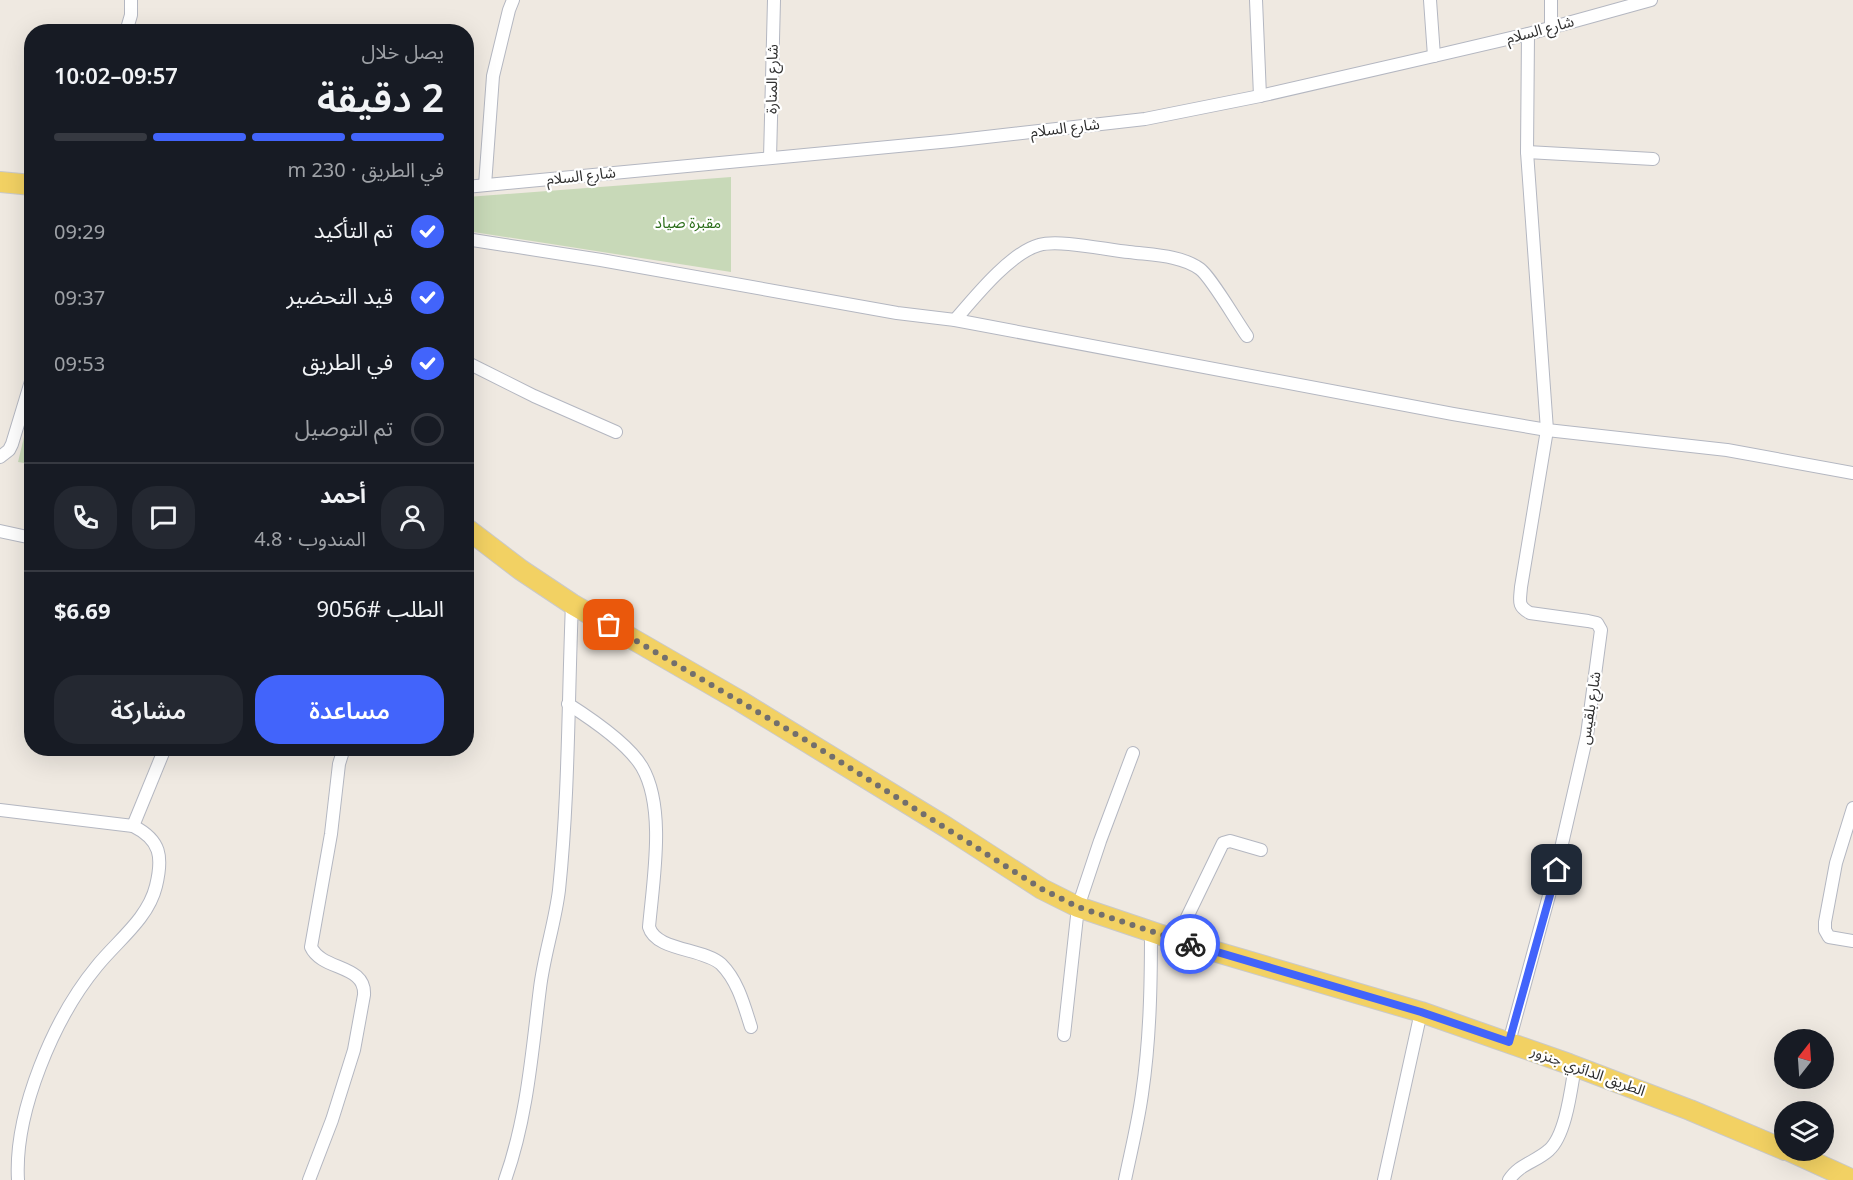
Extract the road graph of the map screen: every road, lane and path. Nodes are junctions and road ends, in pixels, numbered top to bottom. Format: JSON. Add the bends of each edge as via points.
{"nodes":[{"id":1,"x":131,"y":0,"type":"edge"},
{"id":2,"x":513,"y":0,"type":"edge"},
{"id":3,"x":774,"y":0,"type":"edge"},
{"id":4,"x":1256,"y":0,"type":"edge"},
{"id":5,"x":1430,"y":0,"type":"edge"},
{"id":6,"x":1551,"y":0,"type":"edge"},
{"id":7,"x":1651,"y":0,"type":"edge"},
{"id":8,"x":128,"y":24,"type":"edge"},
{"id":9,"x":1551,"y":27,"type":"junction"},
{"id":10,"x":1527,"y":34,"type":"junction"},
{"id":11,"x":1434,"y":56,"type":"junction"},
{"id":12,"x":1260,"y":96,"type":"junction"},
{"id":13,"x":1527,"y":152,"type":"junction"},
{"id":14,"x":770,"y":158,"type":"junction"},
{"id":15,"x":1653,"y":159,"type":"dead end"},
{"id":16,"x":0,"y":182,"type":"edge"},
{"id":17,"x":24,"y":184,"type":"edge"},
{"id":18,"x":484,"y":185,"type":"junction"},
{"id":19,"x":474,"y":186,"type":"edge"},
{"id":20,"x":474,"y":240,"type":"edge"},
{"id":21,"x":955,"y":320,"type":"junction"},
{"id":22,"x":1247,"y":336,"type":"dead end"},
{"id":23,"x":474,"y":366,"type":"edge"},
{"id":24,"x":24,"y":404,"type":"edge"},
{"id":25,"x":1547,"y":430,"type":"junction"},
{"id":26,"x":616,"y":432,"type":"dead end"},
{"id":27,"x":0,"y":457,"type":"edge"},
{"id":28,"x":1853,"y":473,"type":"edge"},
{"id":29,"x":0,"y":531,"type":"edge"},
{"id":30,"x":474,"y":534,"type":"edge"},
{"id":31,"x":24,"y":536,"type":"edge"},
{"id":32,"x":572,"y":604,"type":"junction"},
{"id":33,"x":568,"y":704,"type":"junction"},
{"id":34,"x":1133,"y":753,"type":"dead end"},
{"id":35,"x":162,"y":756,"type":"edge"},
{"id":36,"x":342,"y":756,"type":"edge"},
{"id":37,"x":1853,"y":808,"type":"edge"},
{"id":38,"x":0,"y":810,"type":"edge"},
{"id":39,"x":133,"y":826,"type":"junction"},
{"id":40,"x":1261,"y":850,"type":"dead end"},
{"id":41,"x":1078,"y":907,"type":"junction"},
{"id":42,"x":1151,"y":932,"type":"junction"},
{"id":43,"x":1176,"y":940,"type":"junction"},
{"id":44,"x":1853,"y":941,"type":"edge"},
{"id":45,"x":1421,"y":1012,"type":"junction"},
{"id":46,"x":752,"y":1027,"type":"dead end"},
{"id":47,"x":1064,"y":1035,"type":"dead end"},
{"id":48,"x":1509,"y":1042,"type":"junction"},
{"id":49,"x":1575,"y":1066,"type":"junction"},
{"id":50,"x":1774,"y":1145,"type":"edge"},
{"id":51,"x":1811,"y":1161,"type":"edge"},
{"id":52,"x":18,"y":1180,"type":"edge"},
{"id":53,"x":309,"y":1180,"type":"edge"},
{"id":54,"x":506,"y":1180,"type":"edge"},
{"id":55,"x":1125,"y":1180,"type":"edge"},
{"id":56,"x":1384,"y":1180,"type":"edge"},
{"id":57,"x":1509,"y":1180,"type":"edge"},
{"id":58,"x":1853,"y":1180,"type":"edge"}],
"edges":[{"from":1,"to":8,"type":"street"},
{"from":2,"to":18,"type":"street","via":[[493,76]]},
{"from":3,"to":14,"type":"street","name":"شارع المنارة"},
{"from":4,"to":12,"type":"street"},
{"from":5,"to":11,"type":"street"},
{"from":6,"to":9,"type":"street"},
{"from":7,"to":9,"type":"street","name":"شارع السلام"},
{"from":9,"to":10,"type":"street","name":"شارع السلام"},
{"from":10,"to":11,"type":"street","name":"شارع السلام"},
{"from":10,"to":13,"type":"street"},
{"from":11,"to":12,"type":"street","name":"شارع السلام"},
{"from":12,"to":14,"type":"street","name":"شارع السلام","via":[[1145,119]]},
{"from":13,"to":15,"type":"street"},
{"from":13,"to":25,"type":"street"},
{"from":14,"to":18,"type":"street","name":"شارع السلام"},
{"from":16,"to":17,"type":"main road"},
{"from":18,"to":19,"type":"street","name":"شارع السلام"},
{"from":20,"to":21,"type":"street"},
{"from":21,"to":22,"type":"street","via":[[1020,255],[1039,245],[1059,244],[1160,256],[1201,269]]},
{"from":21,"to":25,"type":"street"},
{"from":23,"to":26,"type":"street"},
{"from":24,"to":27,"type":"street","via":[[12,444]]},
{"from":25,"to":28,"type":"street","via":[[1727,450]]},
{"from":25,"to":48,"type":"street","name":"شارع بلقيس","via":[[1520,604],[1530,613],[1597,623],[1601,630],[1587,735],[1557,870]]},
{"from":29,"to":31,"type":"street"},
{"from":30,"to":32,"type":"main road","name":"الطريق الدائري جنزور"},
{"from":32,"to":33,"type":"street"},
{"from":32,"to":41,"type":"main road","name":"الطريق الدائري جنزور","via":[[750,706],[1042,889]]},
{"from":33,"to":46,"type":"street","via":[[627,749],[648,780],[654,801],[656,860],[650,933],[658,941],[718,962],[737,986]]},
{"from":33,"to":54,"type":"street","via":[[566,809],[558,893],[515,1153]]},
{"from":34,"to":41,"type":"street"},
{"from":35,"to":39,"type":"street"},
{"from":36,"to":53,"type":"street","via":[[311,947],[318,957],[356,975],[365,987],[354,1050]]},
{"from":37,"to":44,"type":"street","via":[[1824,922],[1829,937]]},
{"from":38,"to":39,"type":"street"},
{"from":39,"to":52,"type":"street","via":[[155,842],[160,859],[156,887],[137,922],[79,990],[57,1029],[25,1115]]},
{"from":40,"to":43,"type":"street","via":[[1230,841],[1223,843]]},
{"from":41,"to":42,"type":"main road","name":"الطريق الدائري جنزور"},
{"from":41,"to":47,"type":"street"},
{"from":42,"to":43,"type":"main road","name":"الطريق الدائري جنزور"},
{"from":42,"to":55,"type":"street","via":[[1147,1058]]},
{"from":43,"to":45,"type":"main road","name":"الطريق الدائري جنزور"},
{"from":45,"to":48,"type":"main road","name":"الطريق الدائري جنزور"},
{"from":45,"to":56,"type":"street"},
{"from":48,"to":49,"type":"main road","name":"الطريق الدائري جنزور"},
{"from":49,"to":50,"type":"main road","name":"الطريق الدائري جنزور"},
{"from":49,"to":57,"type":"street","via":[[1556,1143],[1520,1167]]},
{"from":51,"to":58,"type":"main road","name":"الطريق الدائري جنزور"}]}
